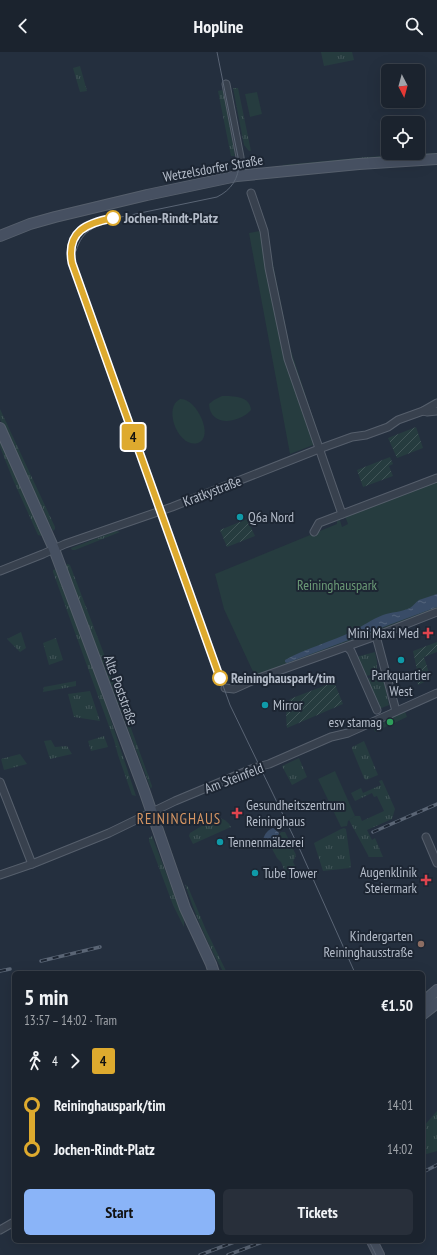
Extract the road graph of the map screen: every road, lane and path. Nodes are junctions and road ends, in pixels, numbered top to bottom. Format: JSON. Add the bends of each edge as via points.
{"nodes":[{"id":1,"x":226,"y":84,"type":"dead end"},
{"id":2,"x":437,"y":159,"type":"edge"},
{"id":3,"x":240,"y":176,"type":"junction"},
{"id":4,"x":251,"y":193,"type":"dead end"},
{"id":5,"x":0,"y":236,"type":"edge"},
{"id":6,"x":437,"y":403,"type":"edge"},
{"id":7,"x":423,"y":411,"type":"junction"},
{"id":8,"x":437,"y":411,"type":"edge"},
{"id":9,"x":0,"y":428,"type":"edge"},
{"id":10,"x":319,"y":449,"type":"junction"},
{"id":11,"x":437,"y":478,"type":"edge"},
{"id":12,"x":342,"y":514,"type":"junction"},
{"id":13,"x":314,"y":532,"type":"dead end"},
{"id":14,"x":54,"y":549,"type":"junction"},
{"id":15,"x":0,"y":571,"type":"edge"},
{"id":16,"x":437,"y":612,"type":"edge"},
{"id":17,"x":376,"y":636,"type":"junction"},
{"id":18,"x":347,"y":647,"type":"junction"},
{"id":19,"x":225,"y":688,"type":"dead end"},
{"id":20,"x":437,"y":693,"type":"edge"},
{"id":21,"x":377,"y":710,"type":"dead end"},
{"id":22,"x":396,"y":711,"type":"junction"},
{"id":23,"x":0,"y":782,"type":"edge"},
{"id":24,"x":151,"y":812,"type":"junction"},
{"id":25,"x":426,"y":837,"type":"dead end"},
{"id":26,"x":437,"y":863,"type":"edge"},
{"id":27,"x":32,"y":864,"type":"junction"},
{"id":28,"x":0,"y":875,"type":"edge"},
{"id":29,"x":0,"y":881,"type":"edge"},
{"id":30,"x":212,"y":969,"type":"edge"},
{"id":31,"x":437,"y":990,"type":"edge"},
{"id":32,"x":425,"y":1000,"type":"edge"},
{"id":33,"x":437,"y":1003,"type":"edge"},
{"id":34,"x":425,"y":1012,"type":"edge"},
{"id":35,"x":12,"y":1223,"type":"edge"},
{"id":36,"x":0,"y":1230,"type":"edge"},
{"id":37,"x":373,"y":1243,"type":"edge"},
{"id":38,"x":378,"y":1254,"type":"edge"}],
"edges":[{"from":1,"to":3,"type":"street","via":[[240,158]]},
{"from":2,"to":3,"type":"main road","name":"Wetzelsdorfer Straße"},
{"from":3,"to":5,"type":"main road","name":"Wetzelsdorfer Straße","via":[[55,217]]},
{"from":4,"to":10,"type":"street","via":[[264,231],[288,359]]},
{"from":6,"to":7,"type":"street","name":"Kratkystraße"},
{"from":7,"to":8,"type":"street","name":"Kratkystraße"},
{"from":7,"to":10,"type":"street","name":"Kratkystraße","via":[[366,435],[352,437]]},
{"from":9,"to":14,"type":"main road","name":"Alte Poststraße"},
{"from":10,"to":12,"type":"street"},
{"from":10,"to":14,"type":"street","name":"Kratkystraße","via":[[179,504]]},
{"from":11,"to":12,"type":"street"},
{"from":12,"to":13,"type":"street","via":[[319,522]]},
{"from":14,"to":15,"type":"street","name":"Kratkystraße"},
{"from":14,"to":24,"type":"main road","name":"Alte Poststraße"},
{"from":16,"to":17,"type":"street"},
{"from":17,"to":18,"type":"street"},
{"from":17,"to":22,"type":"street"},
{"from":18,"to":19,"type":"street","via":[[234,689]]},
{"from":18,"to":21,"type":"street"},
{"from":20,"to":22,"type":"street","name":"Am Steinfeld"},
{"from":22,"to":24,"type":"street","name":"Am Steinfeld","via":[[348,733],[331,737]]},
{"from":23,"to":27,"type":"street"},
{"from":24,"to":27,"type":"street","name":"Am Steinfeld","via":[[109,833]]},
{"from":24,"to":30,"type":"main road","name":"Alte Poststraße","via":[[185,908]]},
{"from":25,"to":26,"type":"street"},
{"from":27,"to":28,"type":"street","name":"Am Steinfeld"},
{"from":27,"to":29,"type":"street","name":"Am Steinfeld"},
{"from":31,"to":32,"type":"main road"},
{"from":33,"to":34,"type":"main road"},
{"from":35,"to":36,"type":"street"},
{"from":37,"to":38,"type":"main road"}]}
